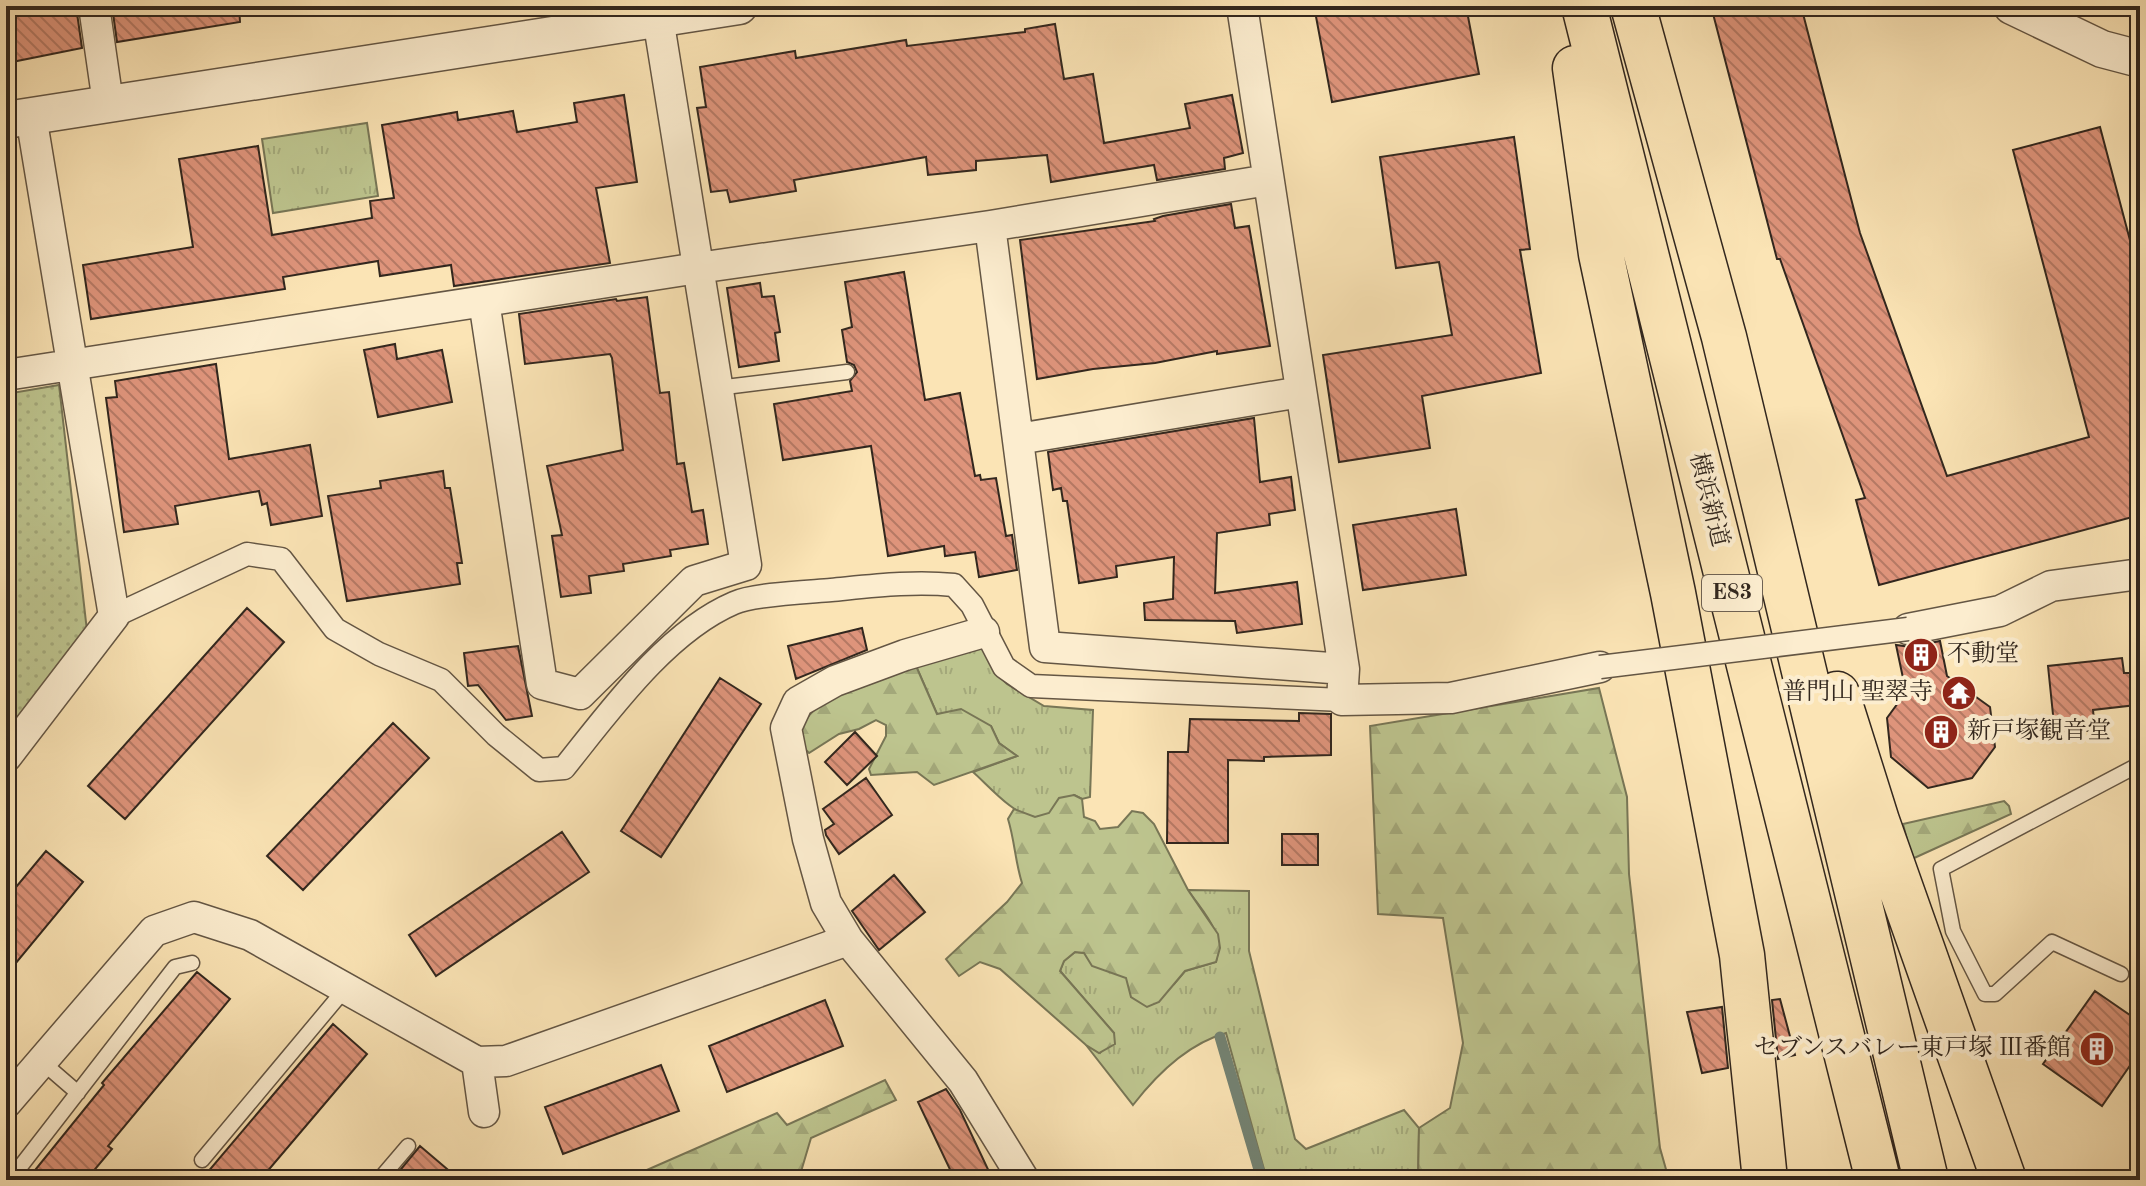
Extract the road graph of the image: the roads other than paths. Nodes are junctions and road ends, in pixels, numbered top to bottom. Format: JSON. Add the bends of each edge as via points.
{"nodes":[{"id":1,"x":94,"y":6,"type":"edge"},
{"id":2,"x":739,"y":6,"type":"edge"},
{"id":3,"x":1242,"y":6,"type":"edge"},
{"id":4,"x":1566,"y":6,"type":"edge"},
{"id":5,"x":1584,"y":6,"type":"edge"},
{"id":6,"x":1633,"y":6,"type":"edge"},
{"id":7,"x":2022,"y":9,"type":"edge"},
{"id":8,"x":658,"y":18,"type":"junction"},
{"id":9,"x":2140,"y":59,"type":"edge"},
{"id":10,"x":108,"y":103,"type":"junction"},
{"id":11,"x":18,"y":118,"type":"edge"},
{"id":12,"x":1268,"y":180,"type":"junction"},
{"id":13,"x":990,"y":226,"type":"junction"},
{"id":14,"x":698,"y":268,"type":"junction"},
{"id":15,"x":484,"y":301,"type":"junction"},
{"id":16,"x":1724,"y":337,"type":"junction"},
{"id":17,"x":70,"y":367,"type":"junction"},
{"id":18,"x":847,"y":372,"type":"dead end"},
{"id":19,"x":6,"y":375,"type":"edge"},
{"id":20,"x":717,"y":388,"type":"junction"},
{"id":21,"x":1301,"y":392,"type":"junction"},
{"id":22,"x":1018,"y":439,"type":"junction"},
{"id":23,"x":2140,"y":574,"type":"edge"},
{"id":24,"x":114,"y":616,"type":"junction"},
{"id":25,"x":1908,"y":629,"type":"joint"},
{"id":26,"x":984,"y":632,"type":"junction"},
{"id":27,"x":1045,"y":647,"type":"junction"},
{"id":28,"x":1600,"y":667,"type":"joint"},
{"id":29,"x":1344,"y":669,"type":"junction"},
{"id":30,"x":1055,"y":687,"type":"junction"},
{"id":31,"x":1342,"y":700,"type":"junction"},
{"id":32,"x":6,"y":757,"type":"edge"},
{"id":33,"x":2140,"y":764,"type":"edge"},
{"id":34,"x":848,"y":940,"type":"junction"},
{"id":35,"x":192,"y":963,"type":"dead end"},
{"id":36,"x":2121,"y":974,"type":"dead end"},
{"id":37,"x":345,"y":989,"type":"junction"},
{"id":38,"x":41,"y":1061,"type":"junction"},
{"id":39,"x":477,"y":1062,"type":"junction"},
{"id":40,"x":78,"y":1093,"type":"junction"},
{"id":41,"x":6,"y":1103,"type":"edge"},
{"id":42,"x":484,"y":1112,"type":"dead end"},
{"id":43,"x":408,"y":1146,"type":"dead end"},
{"id":44,"x":202,"y":1160,"type":"dead end"},
{"id":45,"x":10,"y":1180,"type":"edge"},
{"id":46,"x":379,"y":1180,"type":"edge"},
{"id":47,"x":1024,"y":1180,"type":"edge"},
{"id":48,"x":1765,"y":1180,"type":"edge"},
{"id":49,"x":1878,"y":1180,"type":"edge"},
{"id":50,"x":1926,"y":1180,"type":"edge"},
{"id":51,"x":2004,"y":1180,"type":"edge"}],
"edges":[{"from":1,"to":10,"type":"street"},
{"from":2,"to":8,"type":"street"},
{"from":3,"to":12,"type":"street"},
{"from":4,"to":48,"type":"highway","via":[[1601,254],[1742,955]]},
{"from":5,"to":49,"type":"highway","name":"横浜新道","number":"E83"},
{"from":6,"to":16,"type":"highway","number":"E83"},
{"from":7,"to":9,"type":"street","via":[[2102,49]]},
{"from":8,"to":10,"type":"street"},
{"from":8,"to":14,"type":"street"},
{"from":10,"to":11,"type":"street"},
{"from":11,"to":17,"type":"street"},
{"from":12,"to":13,"type":"street"},
{"from":12,"to":21,"type":"street"},
{"from":13,"to":14,"type":"street"},
{"from":13,"to":22,"type":"street"},
{"from":14,"to":15,"type":"street"},
{"from":14,"to":20,"type":"street"},
{"from":15,"to":17,"type":"street"},
{"from":15,"to":20,"type":"street","via":[[542,684],[580,694],[694,581],[746,565]]},
{"from":16,"to":50,"type":"highway","number":"E83"},
{"from":16,"to":51,"type":"highway","via":[[1877,821]]},
{"from":17,"to":19,"type":"street"},
{"from":17,"to":24,"type":"street"},
{"from":18,"to":20,"type":"lane"},
{"from":21,"to":22,"type":"street"},
{"from":21,"to":29,"type":"street"},
{"from":22,"to":27,"type":"street"},
{"from":23,"to":25,"type":"street","via":[[2051,586],[2000,611]]},
{"from":24,"to":26,"type":"street","via":[[247,554],[281,559],[335,629],[441,680],[539,770],[564,768],[660,657],[703,619],[737,601],[919,581],[954,585],[972,605]]},
{"from":24,"to":32,"type":"street"},
{"from":25,"to":28,"type":"street","bridge":true},
{"from":26,"to":30,"type":"street","via":[[1004,667],[1031,686]]},
{"from":26,"to":34,"type":"street","via":[[835,681],[798,702],[786,728],[826,903]]},
{"from":27,"to":29,"type":"street"},
{"from":27,"to":30,"type":"street"},
{"from":28,"to":31,"type":"street","via":[[1451,698]]},
{"from":29,"to":31,"type":"street"},
{"from":30,"to":31,"type":"street"},
{"from":33,"to":36,"type":"lane","via":[[1941,869],[1953,931],[1985,994],[1995,994],[2052,942]]},
{"from":34,"to":39,"type":"street","via":[[506,1061]]},
{"from":34,"to":47,"type":"street","via":[[963,1081]]},
{"from":35,"to":40,"type":"lane","via":[[175,967]]},
{"from":37,"to":38,"type":"street","via":[[250,935],[194,917],[154,931]]},
{"from":37,"to":39,"type":"street"},
{"from":37,"to":44,"type":"lane"},
{"from":38,"to":40,"type":"lane"},
{"from":38,"to":41,"type":"street"},
{"from":39,"to":42,"type":"street"},
{"from":40,"to":45,"type":"lane"},
{"from":43,"to":46,"type":"lane"}]}
